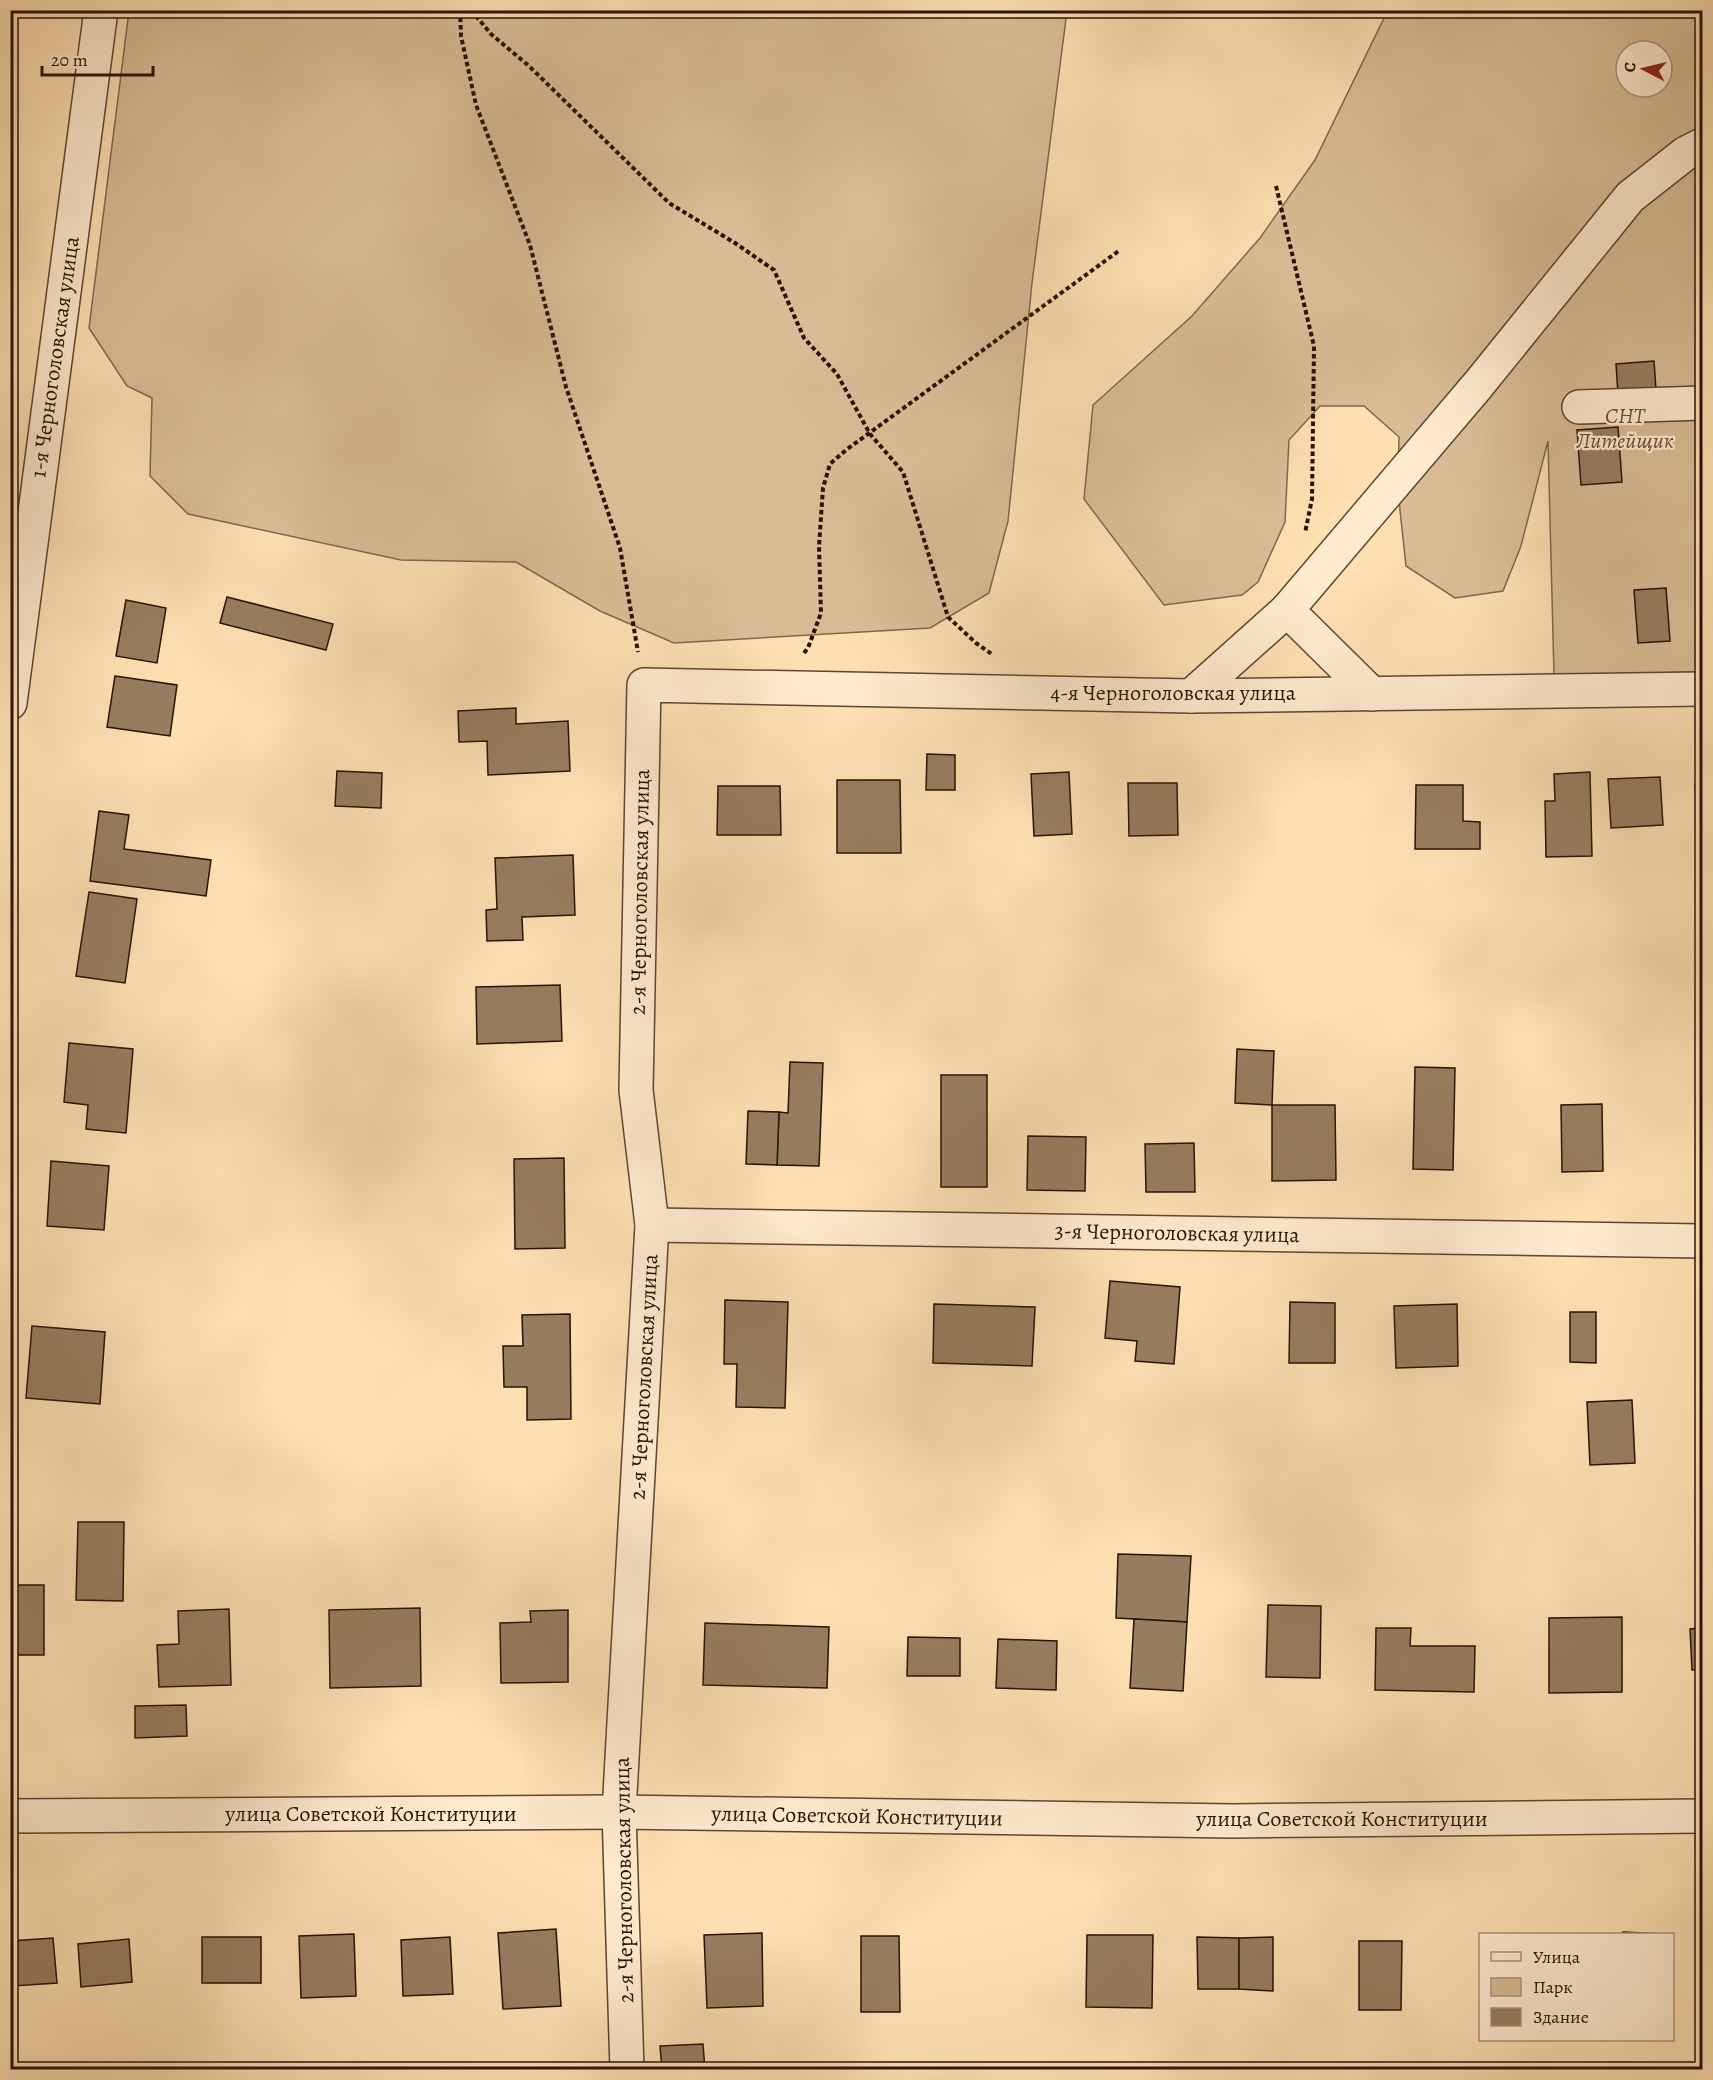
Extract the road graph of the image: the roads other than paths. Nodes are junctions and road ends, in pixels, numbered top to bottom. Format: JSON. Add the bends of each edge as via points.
{"nodes":[{"id":1,"x":100,"y":10,"type":"edge"},
{"id":2,"x":1702,"y":145,"type":"edge"},
{"id":3,"x":1702,"y":403,"type":"edge"},
{"id":4,"x":1579,"y":407,"type":"dead end"},
{"id":5,"x":19,"y":552,"type":"edge"},
{"id":6,"x":1287,"y":610,"type":"junction"},
{"id":7,"x":644,"y":685,"type":"joint"},
{"id":8,"x":1702,"y":690,"type":"edge"},
{"id":9,"x":1372,"y":694,"type":"junction"},
{"id":10,"x":1191,"y":696,"type":"junction"},
{"id":11,"x":10,"y":703,"type":"edge"},
{"id":12,"x":652,"y":1225,"type":"junction"},
{"id":13,"x":1702,"y":1241,"type":"edge"},
{"id":14,"x":619,"y":1812,"type":"junction"},
{"id":15,"x":10,"y":1816,"type":"edge"},
{"id":16,"x":1702,"y":1816,"type":"edge"},
{"id":17,"x":627,"y":2070,"type":"edge"}],
"edges":[{"from":1,"to":5,"type":"street","name":"1-я Черноголовская улица"},
{"from":2,"to":6,"type":"street","via":[[1630,197],[1478,385]]},
{"from":3,"to":4,"type":"street"},
{"from":5,"to":11,"type":"street","name":"1-я Черноголовская улица"},
{"from":6,"to":9,"type":"street"},
{"from":6,"to":10,"type":"street"},
{"from":7,"to":10,"type":"street","name":"4-я Черноголовская улица"},
{"from":7,"to":12,"type":"street","name":"2-я Черноголовская улица","via":[[636,1090]]},
{"from":8,"to":9,"type":"street","name":"4-я Черноголовская улица"},
{"from":9,"to":10,"type":"street","name":"4-я Черноголовская улица"},
{"from":12,"to":13,"type":"street","name":"3-я Черноголовская улица"},
{"from":12,"to":14,"type":"street","name":"2-я Черноголовская улица"},
{"from":14,"to":15,"type":"street","name":"улица Советской Конституции"},
{"from":14,"to":16,"type":"street","name":"улица Советской Конституции","via":[[1233,1821]]},
{"from":14,"to":17,"type":"street","name":"2-я Черноголовская улица"}]}
